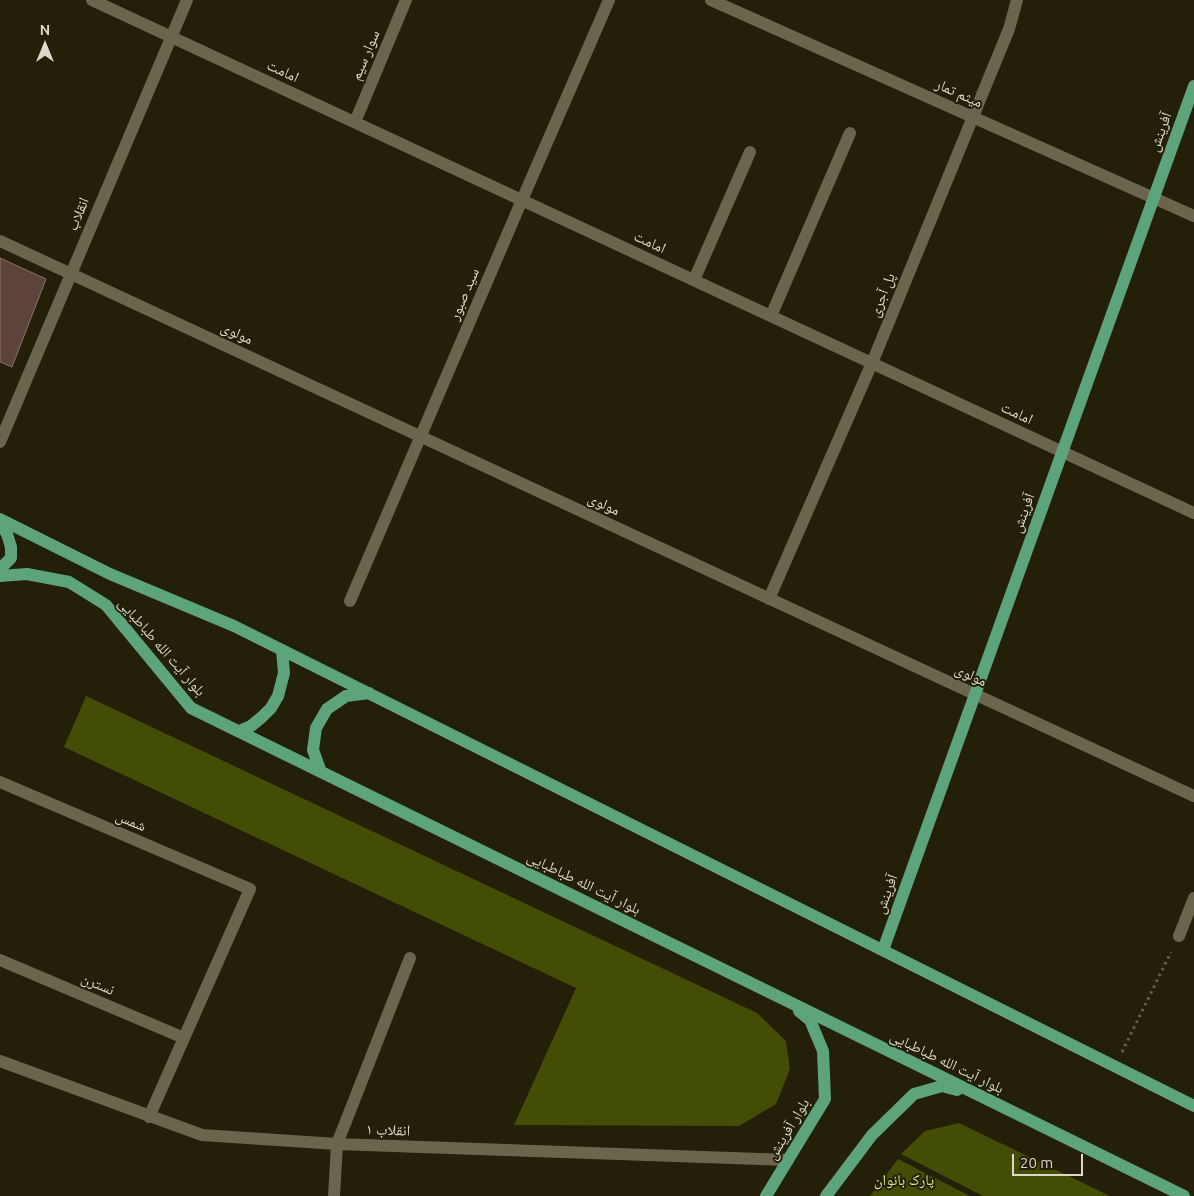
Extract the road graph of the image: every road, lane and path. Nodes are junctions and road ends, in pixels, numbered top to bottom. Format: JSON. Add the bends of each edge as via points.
{"nodes":[{"id":1,"x":92,"y":0,"type":"edge"},
{"id":2,"x":187,"y":0,"type":"edge"},
{"id":3,"x":406,"y":0,"type":"edge"},
{"id":4,"x":609,"y":0,"type":"edge"},
{"id":5,"x":711,"y":0,"type":"edge"},
{"id":6,"x":1017,"y":0,"type":"edge"},
{"id":7,"x":171,"y":37,"type":"junction"},
{"id":8,"x":1194,"y":86,"type":"edge"},
{"id":9,"x":972,"y":116,"type":"junction"},
{"id":10,"x":355,"y":122,"type":"junction"},
{"id":11,"x":850,"y":133,"type":"dead end"},
{"id":12,"x":750,"y":152,"type":"dead end"},
{"id":13,"x":1154,"y":198,"type":"junction"},
{"id":14,"x":522,"y":200,"type":"junction"},
{"id":15,"x":1194,"y":216,"type":"edge"},
{"id":16,"x":0,"y":241,"type":"edge"},
{"id":17,"x":70,"y":274,"type":"junction"},
{"id":18,"x":694,"y":280,"type":"junction"},
{"id":19,"x":771,"y":316,"type":"junction"},
{"id":20,"x":872,"y":363,"type":"junction"},
{"id":21,"x":421,"y":437,"type":"junction"},
{"id":22,"x":0,"y":442,"type":"edge"},
{"id":23,"x":1062,"y":452,"type":"junction"},
{"id":24,"x":1194,"y":513,"type":"edge"},
{"id":25,"x":0,"y":521,"type":"edge"},
{"id":26,"x":0,"y":569,"type":"edge"},
{"id":27,"x":0,"y":576,"type":"edge"},
{"id":28,"x":769,"y":599,"type":"junction"},
{"id":29,"x":350,"y":601,"type":"dead end"},
{"id":30,"x":282,"y":650,"type":"junction"},
{"id":31,"x":369,"y":693,"type":"junction"},
{"id":32,"x":975,"y":695,"type":"junction"},
{"id":33,"x":239,"y":732,"type":"junction"},
{"id":34,"x":321,"y":772,"type":"junction"},
{"id":35,"x":0,"y":782,"type":"edge"},
{"id":36,"x":1194,"y":796,"type":"edge"},
{"id":37,"x":1194,"y":898,"type":"edge"},
{"id":38,"x":1179,"y":936,"type":"joint"},
{"id":39,"x":883,"y":950,"type":"junction"},
{"id":40,"x":410,"y":958,"type":"dead end"},
{"id":41,"x":0,"y":960,"type":"edge"},
{"id":42,"x":785,"y":1000,"type":"junction"},
{"id":43,"x":184,"y":1038,"type":"junction"},
{"id":44,"x":0,"y":1061,"type":"edge"},
{"id":45,"x":1115,"y":1066,"type":"junction"},
{"id":46,"x":983,"y":1098,"type":"junction"},
{"id":47,"x":1194,"y":1106,"type":"edge"},
{"id":48,"x":149,"y":1117,"type":"junction"},
{"id":49,"x":337,"y":1144,"type":"junction"},
{"id":50,"x":788,"y":1160,"type":"junction"},
{"id":51,"x":334,"y":1196,"type":"edge"},
{"id":52,"x":766,"y":1196,"type":"edge"},
{"id":53,"x":826,"y":1196,"type":"edge"},
{"id":54,"x":1184,"y":1196,"type":"edge"}],
"edges":[{"from":1,"to":7,"type":"street","name":"امامت"},
{"from":2,"to":7,"type":"street","name":"انقلاب"},
{"from":3,"to":10,"type":"street","name":"سوار سیم"},
{"from":4,"to":14,"type":"street","name":"سید صبور"},
{"from":5,"to":9,"type":"street","name":"میثم تمار"},
{"from":6,"to":9,"type":"street","name":"پل آجری","via":[[1009,29]]},
{"from":7,"to":10,"type":"street","name":"امامت"},
{"from":7,"to":17,"type":"street","name":"انقلاب"},
{"from":8,"to":13,"type":"main road","name":"آفرینش"},
{"from":9,"to":13,"type":"street","name":"میثم تمار"},
{"from":9,"to":20,"type":"street","name":"پل آجری"},
{"from":10,"to":14,"type":"street","name":"امامت"},
{"from":11,"to":19,"type":"street"},
{"from":12,"to":18,"type":"street"},
{"from":13,"to":15,"type":"street","name":"میثم تمار"},
{"from":13,"to":23,"type":"main road","name":"آفرینش"},
{"from":14,"to":18,"type":"street","name":"امامت"},
{"from":14,"to":21,"type":"street","name":"سید صبور"},
{"from":16,"to":17,"type":"street","name":"مولوی"},
{"from":17,"to":21,"type":"street","name":"مولوی"},
{"from":17,"to":22,"type":"street","name":"انقلاب"},
{"from":18,"to":19,"type":"street","name":"امامت"},
{"from":19,"to":20,"type":"street","name":"امامت"},
{"from":20,"to":23,"type":"street","name":"امامت"},
{"from":20,"to":28,"type":"street","name":"پل آجری"},
{"from":21,"to":28,"type":"street","name":"مولوی"},
{"from":21,"to":29,"type":"street","name":"سید صبور"},
{"from":23,"to":24,"type":"street","name":"امامت"},
{"from":23,"to":32,"type":"main road","name":"آفرینش"},
{"from":25,"to":26,"type":"main road","via":[[11,546],[11,558]]},
{"from":25,"to":30,"type":"main road","name":"بلوار آیت الله طباطبایی"},
{"from":27,"to":33,"type":"main road","name":"بلوار آیت الله طباطبایی","via":[[27,574],[69,582],[106,605],[191,708]]},
{"from":28,"to":32,"type":"street","name":"مولوی"},
{"from":30,"to":31,"type":"main road","name":"بلوار آیت الله طباطبایی"},
{"from":30,"to":33,"type":"main road","via":[[284,673],[278,696],[262,717]]},
{"from":31,"to":34,"type":"main road","via":[[346,696],[327,709],[316,728],[313,750]]},
{"from":31,"to":39,"type":"main road","name":"بلوار آیت الله طباطبایی"},
{"from":32,"to":36,"type":"street","name":"مولوی"},
{"from":32,"to":39,"type":"main road","name":"آفرینش"},
{"from":33,"to":34,"type":"main road","name":"بلوار آیت الله طباطبایی"},
{"from":34,"to":42,"type":"main road","name":"بلوار آیت الله طباطبایی"},
{"from":35,"to":43,"type":"street","name":"شمس","via":[[250,889]]},
{"from":37,"to":38,"type":"street"},
{"from":38,"to":45,"type":"path"},
{"from":39,"to":45,"type":"main road","name":"بلوار آیت الله طباطبایی"},
{"from":40,"to":49,"type":"street"},
{"from":41,"to":43,"type":"street","name":"نسترن"},
{"from":42,"to":46,"type":"main road","name":"بلوار آیت الله طباطبایی"},
{"from":42,"to":50,"type":"main road","name":"بلوار آفرینش","via":[[810,1020],[823,1051],[825,1099]]},
{"from":43,"to":48,"type":"street"},
{"from":44,"to":48,"type":"street","name":"انقلاب ۱"},
{"from":45,"to":47,"type":"main road","name":"بلوار آیت الله طباطبایی"},
{"from":46,"to":53,"type":"main road","via":[[942,1086],[914,1094],[872,1135]]},
{"from":46,"to":54,"type":"main road","name":"بلوار آیت الله طباطبایی"},
{"from":48,"to":49,"type":"street","name":"انقلاب ۱","via":[[202,1135]]},
{"from":49,"to":50,"type":"street","name":"انقلاب ۱"},
{"from":49,"to":51,"type":"street"},
{"from":50,"to":52,"type":"main road","name":"بلوار آفرینش"}]}
